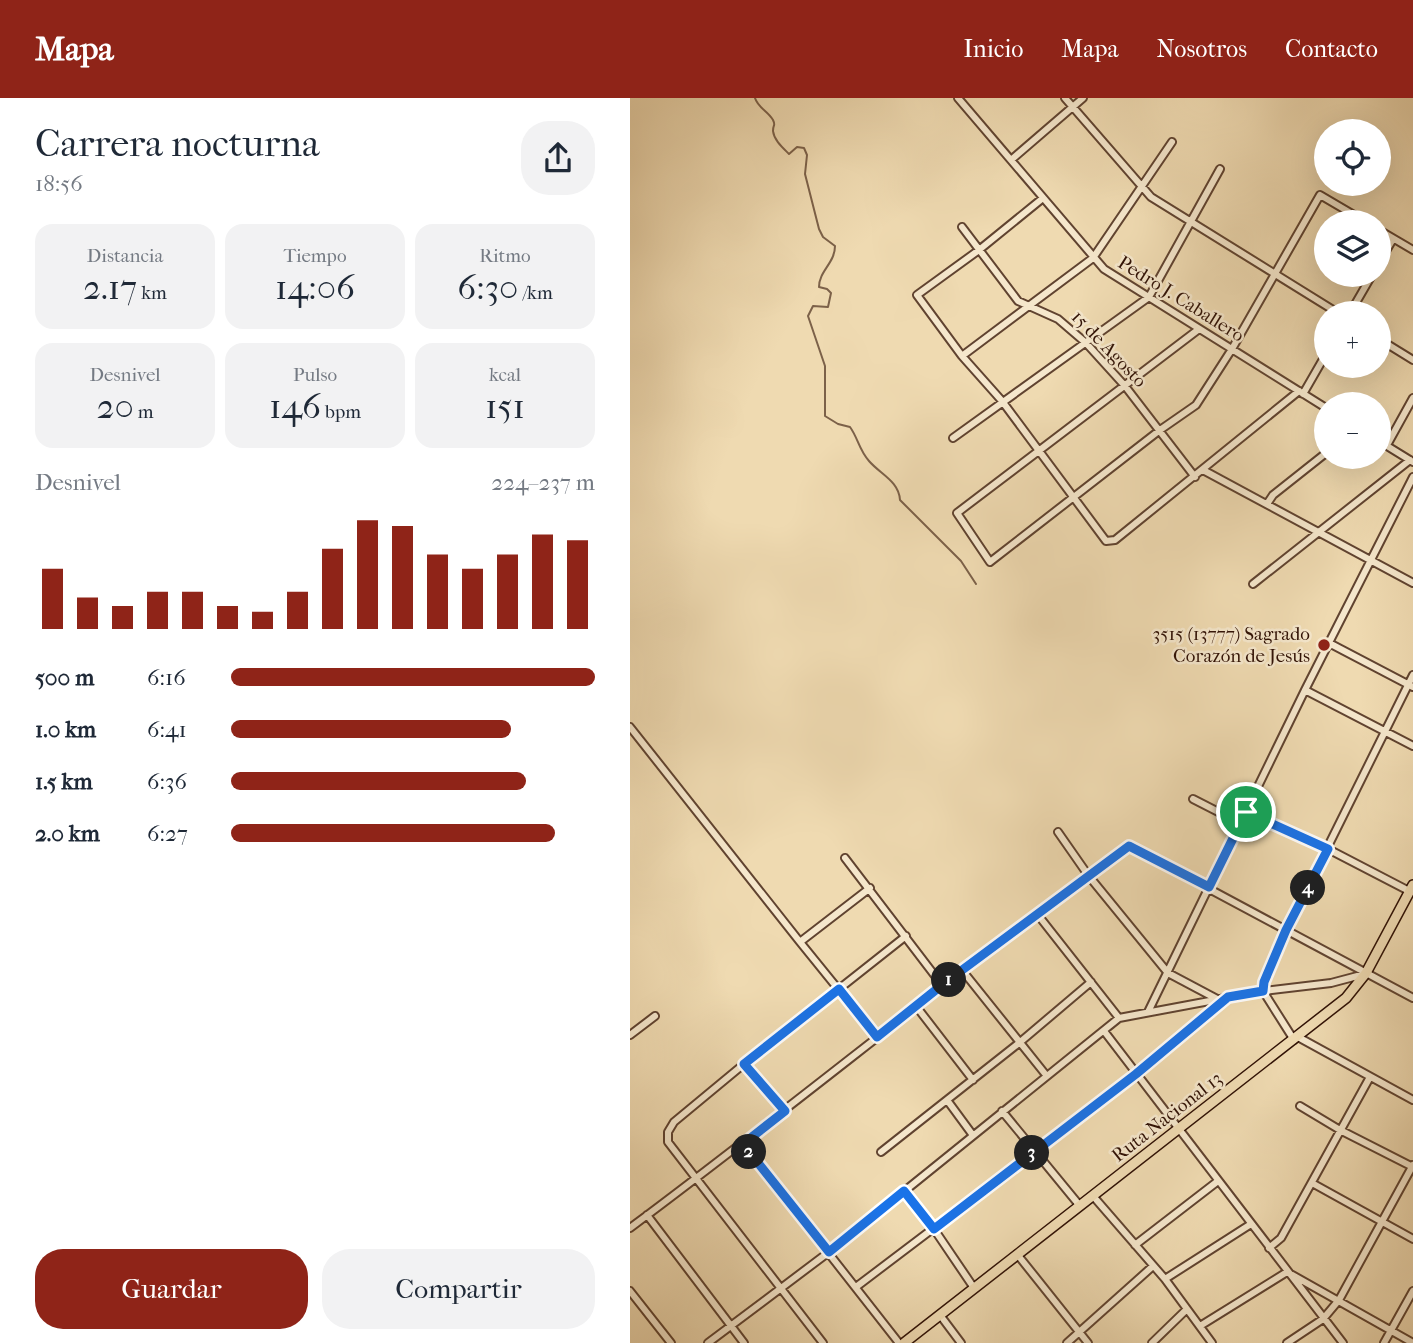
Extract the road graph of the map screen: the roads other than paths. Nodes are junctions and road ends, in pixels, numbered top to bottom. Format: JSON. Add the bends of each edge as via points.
{"nodes":[{"id":1,"x":958,"y":98,"type":"edge"},
{"id":2,"x":1065,"y":98,"type":"edge"},
{"id":3,"x":1083,"y":98,"type":"edge"},
{"id":4,"x":1072,"y":107,"type":"junction"},
{"id":5,"x":1172,"y":142,"type":"dead end"},
{"id":6,"x":1011,"y":160,"type":"junction"},
{"id":7,"x":1220,"y":169,"type":"dead end"},
{"id":8,"x":1142,"y":189,"type":"junction"},
{"id":9,"x":1043,"y":198,"type":"junction"},
{"id":10,"x":1346,"y":210,"type":"edge"},
{"id":11,"x":1191,"y":223,"type":"junction"},
{"id":12,"x":962,"y":227,"type":"dead end"},
{"id":13,"x":1393,"y":239,"type":"joint"},
{"id":14,"x":1391,"y":242,"type":"edge"},
{"id":15,"x":979,"y":250,"type":"junction"},
{"id":16,"x":1413,"y":250,"type":"edge"},
{"id":17,"x":1093,"y":258,"type":"junction"},
{"id":18,"x":1275,"y":274,"type":"junction"},
{"id":19,"x":1149,"y":298,"type":"junction"},
{"id":20,"x":1319,"y":301,"type":"edge"},
{"id":21,"x":1028,"y":307,"type":"junction"},
{"id":22,"x":1199,"y":329,"type":"junction"},
{"id":23,"x":1086,"y":343,"type":"junction"},
{"id":24,"x":1391,"y":346,"type":"edge"},
{"id":25,"x":1232,"y":349,"type":"junction"},
{"id":26,"x":962,"y":356,"type":"junction"},
{"id":27,"x":1413,"y":359,"type":"edge"},
{"id":28,"x":1314,"y":372,"type":"edge"},
{"id":29,"x":1125,"y":387,"type":"junction"},
{"id":30,"x":1301,"y":392,"type":"junction"},
{"id":31,"x":1413,"y":398,"type":"edge"},
{"id":32,"x":1314,"y":400,"type":"edge"},
{"id":33,"x":1002,"y":401,"type":"junction"},
{"id":34,"x":1160,"y":430,"type":"junction"},
{"id":35,"x":953,"y":438,"type":"dead end"},
{"id":36,"x":1391,"y":438,"type":"edge"},
{"id":37,"x":1391,"y":448,"type":"edge"},
{"id":38,"x":1039,"y":451,"type":"junction"},
{"id":39,"x":1412,"y":461,"type":"edge"},
{"id":40,"x":1314,"y":463,"type":"edge"},
{"id":41,"x":1203,"y":470,"type":"junction"},
{"id":42,"x":1195,"y":477,"type":"junction"},
{"id":43,"x":1413,"y":477,"type":"edge"},
{"id":44,"x":1073,"y":497,"type":"junction"},
{"id":45,"x":1267,"y":504,"type":"junction"},
{"id":46,"x":1319,"y":532,"type":"junction"},
{"id":47,"x":1371,"y":560,"type":"junction"},
{"id":48,"x":1413,"y":583,"type":"edge"},
{"id":49,"x":1253,"y":584,"type":"dead end"},
{"id":50,"x":1329,"y":643,"type":"junction"},
{"id":51,"x":1413,"y":675,"type":"edge"},
{"id":52,"x":1411,"y":685,"type":"edge"},
{"id":53,"x":1305,"y":690,"type":"junction"},
{"id":54,"x":630,"y":726,"type":"edge"},
{"id":55,"x":1385,"y":732,"type":"junction"},
{"id":56,"x":1413,"y":746,"type":"edge"},
{"id":57,"x":1193,"y":799,"type":"dead end"},
{"id":58,"x":1246,"y":812,"type":"junction"},
{"id":59,"x":1241,"y":823,"type":"junction"},
{"id":60,"x":1058,"y":832,"type":"dead end"},
{"id":61,"x":1328,"y":849,"type":"junction"},
{"id":62,"x":845,"y":858,"type":"dead end"},
{"id":63,"x":1088,"y":875,"type":"junction"},
{"id":64,"x":1209,"y":887,"type":"junction"},
{"id":65,"x":870,"y":888,"type":"junction"},
{"id":66,"x":1412,"y":890,"type":"edge"},
{"id":67,"x":1038,"y":915,"type":"junction"},
{"id":68,"x":1286,"y":930,"type":"junction"},
{"id":69,"x":906,"y":936,"type":"junction"},
{"id":70,"x":800,"y":942,"type":"junction"},
{"id":71,"x":962,"y":970,"type":"junction"},
{"id":72,"x":1168,"y":973,"type":"junction"},
{"id":73,"x":1365,"y":974,"type":"junction"},
{"id":74,"x":1091,"y":982,"type":"junction"},
{"id":75,"x":942,"y":985,"type":"junction"},
{"id":76,"x":839,"y":989,"type":"junction"},
{"id":77,"x":1263,"y":991,"type":"junction"},
{"id":78,"x":1228,"y":997,"type":"junction"},
{"id":79,"x":1413,"y":998,"type":"edge"},
{"id":80,"x":1217,"y":999,"type":"junction"},
{"id":81,"x":916,"y":1006,"type":"junction"},
{"id":82,"x":1148,"y":1012,"type":"junction"},
{"id":83,"x":655,"y":1016,"type":"dead end"},
{"id":84,"x":1119,"y":1018,"type":"junction"},
{"id":85,"x":1104,"y":1031,"type":"junction"},
{"id":86,"x":630,"y":1035,"type":"edge"},
{"id":87,"x":877,"y":1037,"type":"junction"},
{"id":88,"x":1296,"y":1039,"type":"junction"},
{"id":89,"x":1019,"y":1043,"type":"junction"},
{"id":90,"x":744,"y":1064,"type":"junction"},
{"id":91,"x":1136,"y":1074,"type":"junction"},
{"id":92,"x":1046,"y":1075,"type":"junction"},
{"id":93,"x":1370,"y":1077,"type":"junction"},
{"id":94,"x":973,"y":1080,"type":"junction"},
{"id":95,"x":947,"y":1100,"type":"junction"},
{"id":96,"x":1413,"y":1100,"type":"edge"},
{"id":97,"x":1300,"y":1106,"type":"dead end"},
{"id":98,"x":785,"y":1111,"type":"junction"},
{"id":99,"x":1002,"y":1111,"type":"junction"},
{"id":100,"x":1179,"y":1130,"type":"junction"},
{"id":101,"x":1340,"y":1130,"type":"junction"},
{"id":102,"x":972,"y":1134,"type":"junction"},
{"id":103,"x":743,"y":1144,"type":"junction"},
{"id":104,"x":1034,"y":1151,"type":"junction"},
{"id":105,"x":881,"y":1152,"type":"dead end"},
{"id":106,"x":1413,"y":1166,"type":"edge"},
{"id":107,"x":696,"y":1179,"type":"junction"},
{"id":108,"x":1218,"y":1181,"type":"junction"},
{"id":109,"x":1312,"y":1182,"type":"junction"},
{"id":110,"x":904,"y":1191,"type":"junction"},
{"id":111,"x":1093,"y":1196,"type":"junction"},
{"id":112,"x":1080,"y":1206,"type":"junction"},
{"id":113,"x":647,"y":1215,"type":"junction"},
{"id":114,"x":1382,"y":1222,"type":"junction"},
{"id":115,"x":1251,"y":1224,"type":"junction"},
{"id":116,"x":630,"y":1228,"type":"edge"},
{"id":117,"x":934,"y":1229,"type":"junction"},
{"id":118,"x":1413,"y":1239,"type":"edge"},
{"id":119,"x":1135,"y":1245,"type":"junction"},
{"id":120,"x":1269,"y":1248,"type":"junction"},
{"id":121,"x":829,"y":1252,"type":"junction"},
{"id":122,"x":1017,"y":1254,"type":"junction"},
{"id":123,"x":1153,"y":1266,"type":"junction"},
{"id":124,"x":1287,"y":1272,"type":"junction"},
{"id":125,"x":1165,"y":1279,"type":"junction"},
{"id":126,"x":780,"y":1287,"type":"junction"},
{"id":127,"x":856,"y":1287,"type":"junction"},
{"id":128,"x":974,"y":1288,"type":"junction"},
{"id":129,"x":630,"y":1291,"type":"edge"},
{"id":130,"x":1413,"y":1291,"type":"edge"},
{"id":131,"x":1339,"y":1300,"type":"junction"},
{"id":132,"x":1187,"y":1309,"type":"junction"},
{"id":133,"x":940,"y":1315,"type":"junction"},
{"id":134,"x":1323,"y":1319,"type":"junction"},
{"id":135,"x":730,"y":1325,"type":"junction"},
{"id":136,"x":1200,"y":1326,"type":"junction"},
{"id":137,"x":1079,"y":1331,"type":"junction"},
{"id":138,"x":1391,"y":1331,"type":"junction"},
{"id":139,"x":671,"y":1343,"type":"edge"},
{"id":140,"x":708,"y":1343,"type":"edge"},
{"id":141,"x":744,"y":1343,"type":"edge"},
{"id":142,"x":823,"y":1343,"type":"edge"},
{"id":143,"x":902,"y":1343,"type":"edge"},
{"id":144,"x":961,"y":1343,"type":"edge"},
{"id":145,"x":1067,"y":1343,"type":"edge"},
{"id":146,"x":1088,"y":1343,"type":"edge"},
{"id":147,"x":1153,"y":1343,"type":"edge"},
{"id":148,"x":1212,"y":1343,"type":"edge"},
{"id":149,"x":1286,"y":1343,"type":"edge"},
{"id":150,"x":1343,"y":1343,"type":"edge"},
{"id":151,"x":1384,"y":1343,"type":"edge"},
{"id":152,"x":1413,"y":1343,"type":"edge"}],
"edges":[{"from":1,"to":6,"type":"street","name":"Pedro J. Caballero"},
{"from":2,"to":4,"type":"street"},
{"from":3,"to":4,"type":"street"},
{"from":4,"to":6,"type":"street"},
{"from":4,"to":8,"type":"street"},
{"from":5,"to":8,"type":"street"},
{"from":6,"to":9,"type":"street","name":"Pedro J. Caballero"},
{"from":7,"to":11,"type":"street"},
{"from":8,"to":11,"type":"street"},
{"from":8,"to":17,"type":"street"},
{"from":9,"to":15,"type":"street"},
{"from":9,"to":17,"type":"street","name":"Pedro J. Caballero"},
{"from":10,"to":18,"type":"street","via":[[1320,195]]},
{"from":11,"to":18,"type":"street"},
{"from":11,"to":19,"type":"street"},
{"from":12,"to":15,"type":"street","name":"15 de Agosto"},
{"from":13,"to":14,"type":"street"},
{"from":13,"to":16,"type":"street"},
{"from":15,"to":21,"type":"street","name":"15 de Agosto","via":[[1018,301]]},
{"from":15,"to":26,"type":"street","via":[[917,295]]},
{"from":17,"to":19,"type":"street","name":"Pedro J. Caballero"},
{"from":17,"to":21,"type":"street"},
{"from":18,"to":20,"type":"street"},
{"from":18,"to":25,"type":"street"},
{"from":19,"to":22,"type":"street","name":"Pedro J. Caballero"},
{"from":19,"to":23,"type":"street"},
{"from":21,"to":23,"type":"street","name":"15 de Agosto","via":[[1058,319]]},
{"from":21,"to":26,"type":"street"},
{"from":22,"to":25,"type":"street","name":"Pedro J. Caballero"},
{"from":22,"to":29,"type":"street"},
{"from":23,"to":29,"type":"street","name":"15 de Agosto"},
{"from":23,"to":33,"type":"street"},
{"from":24,"to":27,"type":"street"},
{"from":25,"to":30,"type":"street","name":"Pedro J. Caballero"},
{"from":25,"to":34,"type":"street","via":[[1196,405]]},
{"from":26,"to":33,"type":"street"},
{"from":28,"to":30,"type":"street"},
{"from":29,"to":34,"type":"street","name":"15 de Agosto"},
{"from":29,"to":38,"type":"street"},
{"from":30,"to":32,"type":"street","name":"Pedro J. Caballero"},
{"from":30,"to":41,"type":"street"},
{"from":31,"to":36,"type":"street"},
{"from":33,"to":35,"type":"street"},
{"from":33,"to":38,"type":"street"},
{"from":34,"to":42,"type":"street","name":"15 de Agosto"},
{"from":34,"to":44,"type":"street"},
{"from":37,"to":39,"type":"street"},
{"from":38,"to":44,"type":"street"},
{"from":38,"to":44,"type":"street","via":[[957,513],[990,562]]},
{"from":39,"to":46,"type":"street"},
{"from":40,"to":45,"type":"street"},
{"from":41,"to":42,"type":"street"},
{"from":41,"to":45,"type":"street"},
{"from":42,"to":44,"type":"street","via":[[1115,540],[1106,541]]},
{"from":43,"to":47,"type":"street"},
{"from":45,"to":46,"type":"street"},
{"from":46,"to":47,"type":"street"},
{"from":46,"to":49,"type":"street"},
{"from":47,"to":48,"type":"street"},
{"from":47,"to":50,"type":"street"},
{"from":50,"to":52,"type":"street"},
{"from":50,"to":53,"type":"street"},
{"from":51,"to":52,"type":"street"},
{"from":52,"to":55,"type":"street"},
{"from":53,"to":55,"type":"street"},
{"from":53,"to":58,"type":"street"},
{"from":54,"to":70,"type":"street"},
{"from":55,"to":56,"type":"street"},
{"from":55,"to":61,"type":"street"},
{"from":57,"to":59,"type":"street"},
{"from":58,"to":59,"type":"street"},
{"from":58,"to":61,"type":"street"},
{"from":59,"to":64,"type":"street"},
{"from":60,"to":63,"type":"street"},
{"from":61,"to":66,"type":"street"},
{"from":61,"to":68,"type":"street"},
{"from":62,"to":65,"type":"street"},
{"from":63,"to":64,"type":"street","via":[[1129,846]]},
{"from":63,"to":67,"type":"street"},
{"from":63,"to":72,"type":"street"},
{"from":64,"to":68,"type":"street"},
{"from":64,"to":72,"type":"street"},
{"from":65,"to":69,"type":"street"},
{"from":65,"to":70,"type":"street"},
{"from":66,"to":73,"type":"highway","name":"Ruta Nacional 13"},
{"from":67,"to":71,"type":"street"},
{"from":67,"to":74,"type":"street"},
{"from":68,"to":73,"type":"street"},
{"from":68,"to":77,"type":"street"},
{"from":69,"to":75,"type":"street"},
{"from":69,"to":76,"type":"street"},
{"from":70,"to":76,"type":"street"},
{"from":71,"to":75,"type":"street"},
{"from":71,"to":89,"type":"street"},
{"from":72,"to":80,"type":"street"},
{"from":72,"to":82,"type":"street"},
{"from":73,"to":77,"type":"street"},
{"from":73,"to":79,"type":"street"},
{"from":73,"to":88,"type":"highway","name":"Ruta Nacional 13","via":[[1346,998]]},
{"from":74,"to":84,"type":"street"},
{"from":74,"to":89,"type":"street"},
{"from":75,"to":81,"type":"street"},
{"from":76,"to":87,"type":"street"},
{"from":76,"to":90,"type":"street"},
{"from":77,"to":78,"type":"street"},
{"from":77,"to":88,"type":"street"},
{"from":78,"to":80,"type":"street"},
{"from":78,"to":91,"type":"street"},
{"from":80,"to":82,"type":"street"},
{"from":81,"to":87,"type":"street"},
{"from":81,"to":94,"type":"street"},
{"from":82,"to":84,"type":"street"},
{"from":83,"to":86,"type":"street"},
{"from":84,"to":85,"type":"street"},
{"from":85,"to":91,"type":"street"},
{"from":85,"to":92,"type":"street"},
{"from":87,"to":98,"type":"street"},
{"from":88,"to":93,"type":"street"},
{"from":88,"to":100,"type":"highway","name":"Ruta Nacional 13"},
{"from":89,"to":92,"type":"street"},
{"from":89,"to":94,"type":"street"},
{"from":90,"to":98,"type":"street"},
{"from":90,"to":107,"type":"street","via":[[668,1132],[668,1142]]},
{"from":91,"to":100,"type":"street"},
{"from":91,"to":104,"type":"street"},
{"from":92,"to":99,"type":"street"},
{"from":93,"to":96,"type":"street"},
{"from":93,"to":101,"type":"street"},
{"from":94,"to":95,"type":"street"},
{"from":95,"to":102,"type":"street"},
{"from":95,"to":105,"type":"street"},
{"from":97,"to":101,"type":"street"},
{"from":98,"to":103,"type":"street"},
{"from":99,"to":102,"type":"street"},
{"from":99,"to":104,"type":"street"},
{"from":100,"to":108,"type":"street"},
{"from":100,"to":111,"type":"highway","name":"Ruta Nacional 13"},
{"from":101,"to":106,"type":"street"},
{"from":101,"to":109,"type":"street"},
{"from":102,"to":110,"type":"street"},
{"from":103,"to":107,"type":"street"},
{"from":103,"to":121,"type":"street"},
{"from":104,"to":112,"type":"street"},
{"from":104,"to":117,"type":"street"},
{"from":106,"to":114,"type":"street"},
{"from":107,"to":113,"type":"street"},
{"from":107,"to":126,"type":"street"},
{"from":108,"to":115,"type":"street"},
{"from":108,"to":119,"type":"street"},
{"from":109,"to":114,"type":"street"},
{"from":109,"to":120,"type":"street","via":[[1281,1238]]},
{"from":110,"to":117,"type":"street"},
{"from":110,"to":121,"type":"street"},
{"from":111,"to":112,"type":"highway","name":"Ruta Nacional 13"},
{"from":111,"to":119,"type":"street"},
{"from":112,"to":122,"type":"highway","name":"Ruta Nacional 13"},
{"from":113,"to":116,"type":"street"},
{"from":113,"to":135,"type":"street"},
{"from":114,"to":118,"type":"street"},
{"from":114,"to":131,"type":"street"},
{"from":115,"to":120,"type":"street"},
{"from":115,"to":125,"type":"street"},
{"from":117,"to":127,"type":"street"},
{"from":117,"to":128,"type":"street"},
{"from":119,"to":123,"type":"street"},
{"from":120,"to":124,"type":"street"},
{"from":121,"to":126,"type":"street"},
{"from":121,"to":127,"type":"street"},
{"from":122,"to":128,"type":"highway","name":"Ruta Nacional 13"},
{"from":122,"to":137,"type":"street"},
{"from":123,"to":125,"type":"street"},
{"from":123,"to":137,"type":"street"},
{"from":124,"to":131,"type":"street"},
{"from":124,"to":134,"type":"street"},
{"from":124,"to":136,"type":"street"},
{"from":125,"to":132,"type":"street"},
{"from":126,"to":135,"type":"street"},
{"from":126,"to":142,"type":"street"},
{"from":127,"to":143,"type":"street"},
{"from":128,"to":133,"type":"highway","name":"Ruta Nacional 13"},
{"from":129,"to":139,"type":"street"},
{"from":130,"to":138,"type":"street"},
{"from":131,"to":134,"type":"street"},
{"from":131,"to":138,"type":"street"},
{"from":132,"to":136,"type":"street"},
{"from":132,"to":147,"type":"street"},
{"from":133,"to":143,"type":"highway","name":"Ruta Nacional 13"},
{"from":133,"to":144,"type":"street"},
{"from":134,"to":149,"type":"street"},
{"from":134,"to":150,"type":"street"},
{"from":135,"to":140,"type":"street"},
{"from":135,"to":141,"type":"street"},
{"from":136,"to":148,"type":"street"},
{"from":137,"to":145,"type":"street"},
{"from":137,"to":146,"type":"street"},
{"from":138,"to":151,"type":"street"},
{"from":138,"to":152,"type":"street"}]}
